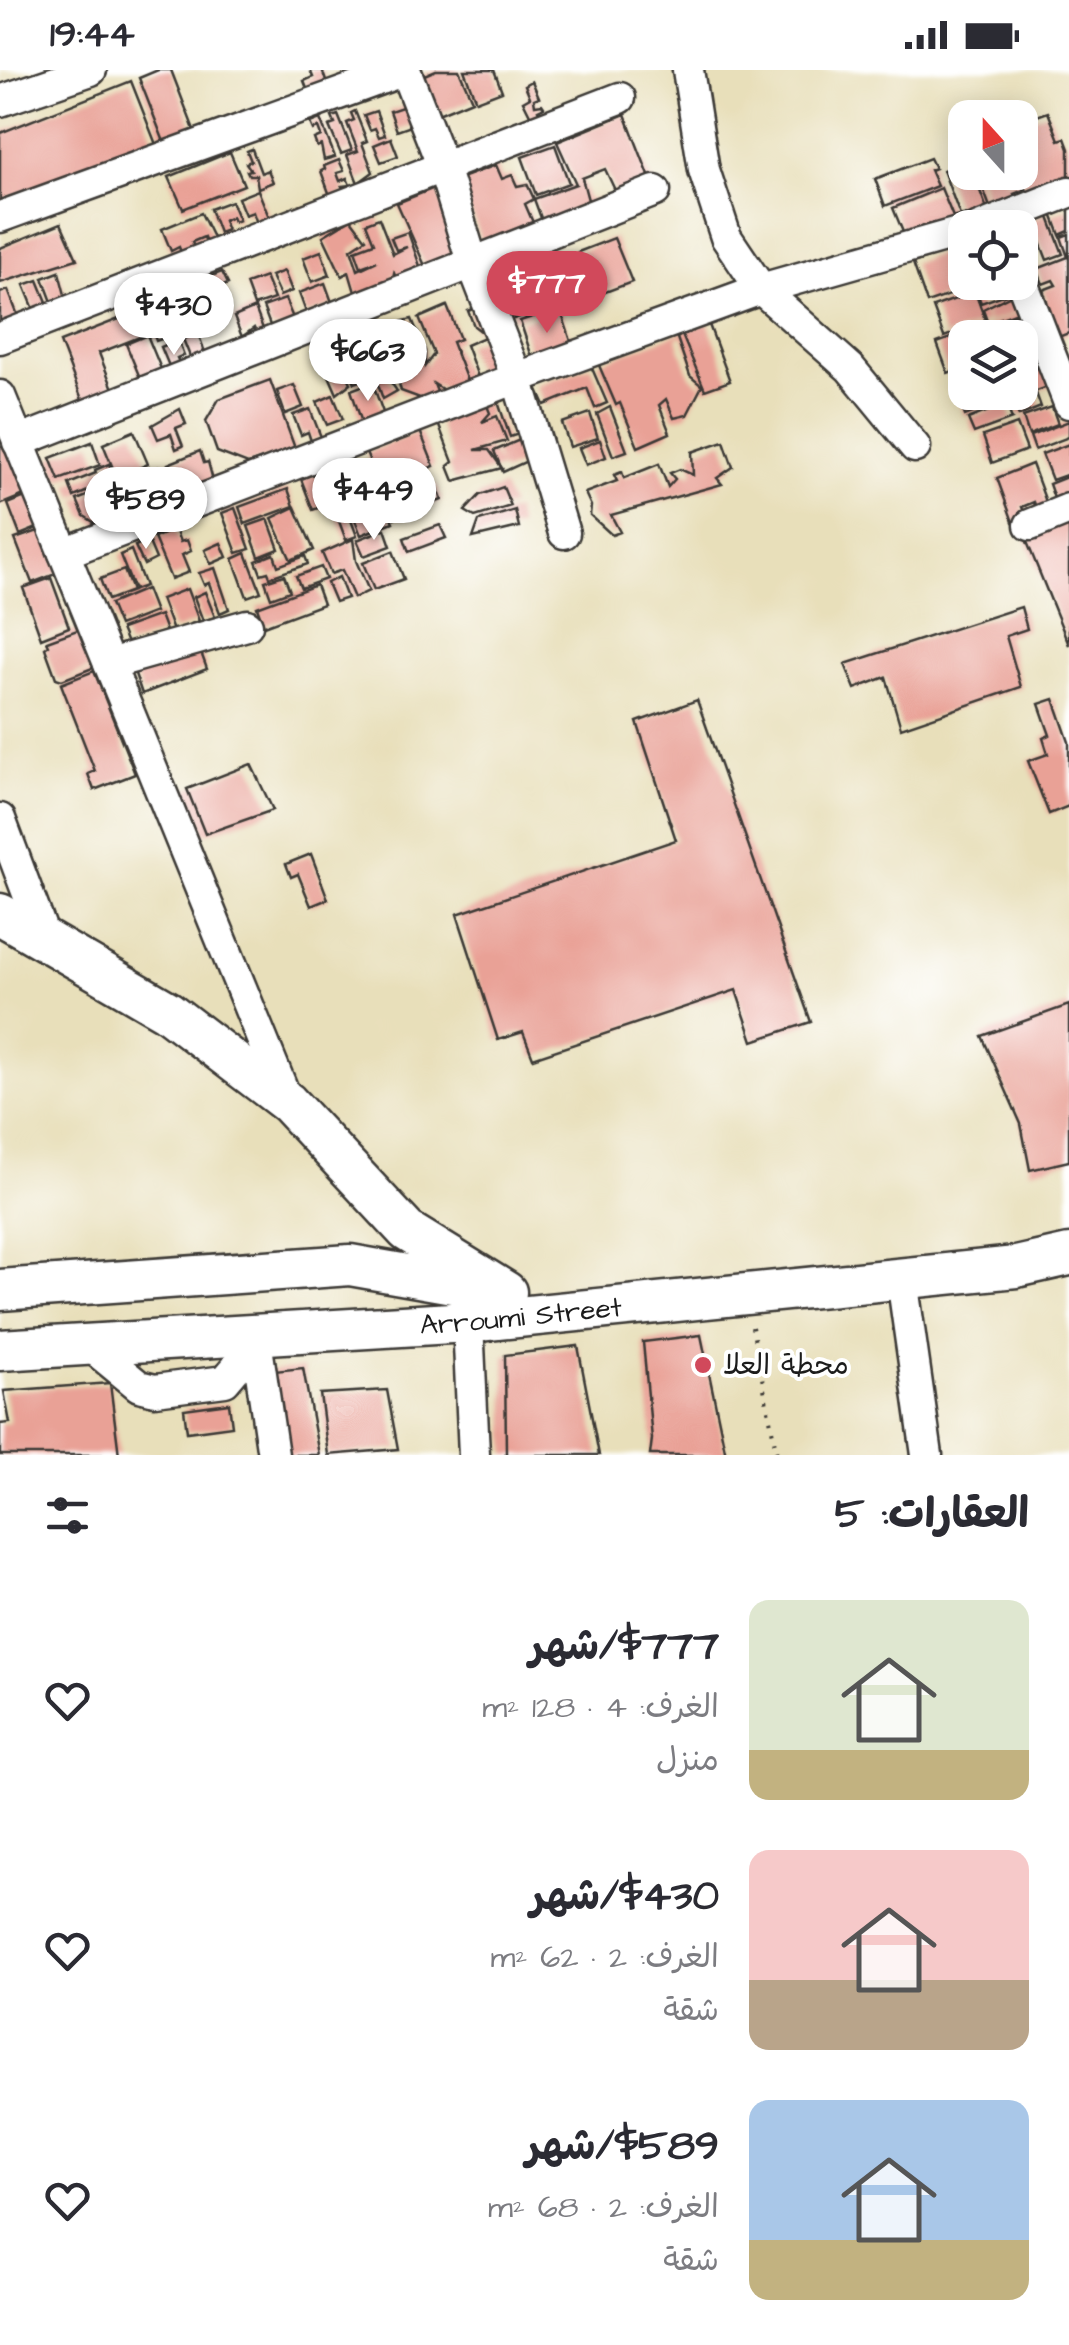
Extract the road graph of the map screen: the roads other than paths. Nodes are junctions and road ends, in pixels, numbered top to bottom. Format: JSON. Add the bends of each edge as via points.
{"nodes":[{"id":1,"x":91,"y":70,"type":"edge"},
{"id":2,"x":405,"y":70,"type":"edge"},
{"id":3,"x":688,"y":70,"type":"edge"},
{"id":4,"x":620,"y":98,"type":"dead end"},
{"id":5,"x":0,"y":101,"type":"edge"},
{"id":6,"x":443,"y":167,"type":"junction"},
{"id":7,"x":655,"y":191,"type":"dead end"},
{"id":8,"x":1069,"y":192,"type":"edge"},
{"id":9,"x":1029,"y":210,"type":"edge"},
{"id":10,"x":0,"y":217,"type":"edge"},
{"id":11,"x":948,"y":236,"type":"edge"},
{"id":12,"x":472,"y":265,"type":"junction"},
{"id":13,"x":761,"y":289,"type":"junction"},
{"id":14,"x":1030,"y":300,"type":"edge"},
{"id":15,"x":0,"y":338,"type":"edge"},
{"id":16,"x":516,"y":378,"type":"junction"},
{"id":17,"x":1067,"y":389,"type":"edge"},
{"id":18,"x":0,"y":396,"type":"edge"},
{"id":19,"x":18,"y":442,"type":"junction"},
{"id":20,"x":914,"y":447,"type":"dead end"},
{"id":21,"x":1069,"y":508,"type":"edge"},
{"id":22,"x":1030,"y":525,"type":"dead end"},
{"id":23,"x":564,"y":533,"type":"dead end"},
{"id":24,"x":64,"y":553,"type":"junction"},
{"id":25,"x":248,"y":625,"type":"dead end"},
{"id":26,"x":109,"y":664,"type":"junction"},
{"id":27,"x":0,"y":819,"type":"edge"},
{"id":28,"x":0,"y":914,"type":"edge"},
{"id":29,"x":46,"y":942,"type":"junction"},
{"id":30,"x":288,"y":1103,"type":"junction"},
{"id":31,"x":1069,"y":1255,"type":"edge"},
{"id":32,"x":902,"y":1279,"type":"junction"},
{"id":33,"x":0,"y":1290,"type":"edge"},
{"id":34,"x":506,"y":1292,"type":"junction"},
{"id":35,"x":610,"y":1309,"type":"junction"},
{"id":36,"x":468,"y":1322,"type":"junction"},
{"id":37,"x":254,"y":1333,"type":"junction"},
{"id":38,"x":0,"y":1350,"type":"edge"},
{"id":39,"x":273,"y":1455,"type":"edge"},
{"id":40,"x":474,"y":1455,"type":"edge"},
{"id":41,"x":926,"y":1455,"type":"edge"}],
"edges":[{"from":1,"to":5,"type":"street"},
{"from":2,"to":6,"type":"street"},
{"from":2,"to":10,"type":"street"},
{"from":3,"to":13,"type":"street","via":[[704,170],[726,237]]},
{"from":4,"to":6,"type":"street"},
{"from":6,"to":12,"type":"street"},
{"from":6,"to":15,"type":"street"},
{"from":7,"to":12,"type":"street"},
{"from":8,"to":9,"type":"street"},
{"from":11,"to":13,"type":"street"},
{"from":12,"to":16,"type":"street"},
{"from":12,"to":19,"type":"street"},
{"from":13,"to":16,"type":"street"},
{"from":13,"to":20,"type":"street","via":[[850,368]]},
{"from":14,"to":17,"type":"street"},
{"from":16,"to":23,"type":"street"},
{"from":16,"to":24,"type":"street"},
{"from":18,"to":19,"type":"street"},
{"from":19,"to":24,"type":"street"},
{"from":21,"to":22,"type":"street"},
{"from":24,"to":26,"type":"street"},
{"from":25,"to":26,"type":"street"},
{"from":26,"to":30,"type":"street"},
{"from":27,"to":29,"type":"street"},
{"from":28,"to":29,"type":"main road"},
{"from":29,"to":30,"type":"main road","via":[[167,1011]]},
{"from":30,"to":34,"type":"main road","via":[[408,1231]]},
{"from":31,"to":32,"type":"main road"},
{"from":32,"to":35,"type":"main road"},
{"from":32,"to":41,"type":"street"},
{"from":33,"to":34,"type":"main road","name":"Arroumi Street","via":[[350,1265]]},
{"from":34,"to":35,"type":"main road","name":"Arroumi Street"},
{"from":35,"to":36,"type":"main road","name":"Arroumi Street"},
{"from":36,"to":37,"type":"main road","name":"Arroumi Street"},
{"from":36,"to":40,"type":"street"},
{"from":37,"to":38,"type":"main road","name":"Arroumi Street"},
{"from":37,"to":39,"type":"street"}]}
